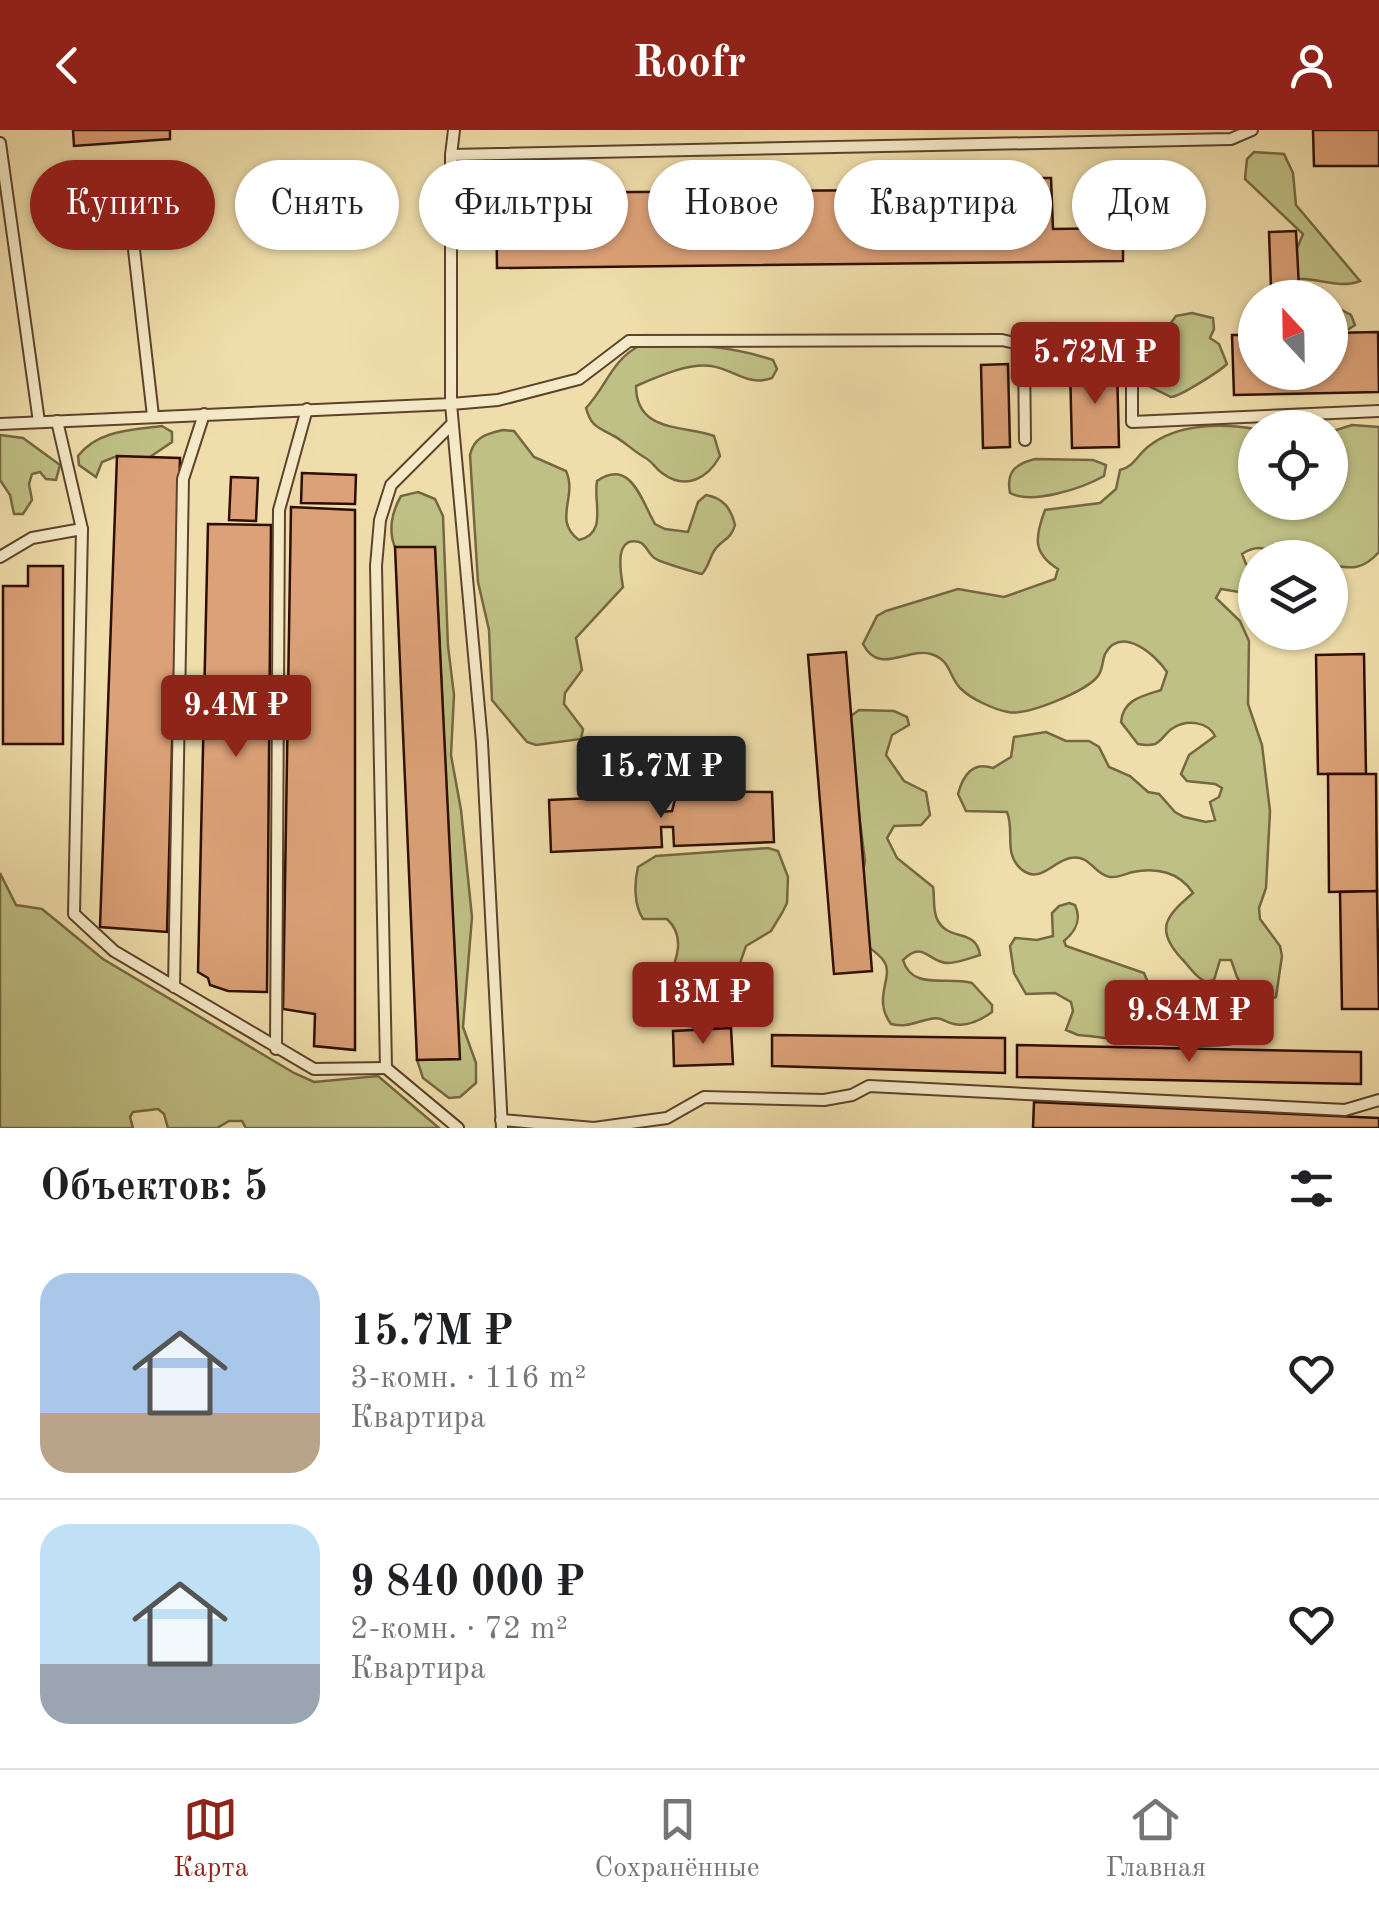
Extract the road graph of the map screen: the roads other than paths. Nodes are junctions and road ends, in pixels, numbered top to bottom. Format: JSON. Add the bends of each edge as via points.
{"nodes":[{"id":1,"x":454,"y":130,"type":"edge"},
{"id":2,"x":1252,"y":130,"type":"edge"},
{"id":3,"x":0,"y":143,"type":"edge"},
{"id":4,"x":451,"y":156,"type":"junction"},
{"id":5,"x":134,"y":250,"type":"edge"},
{"id":6,"x":1024,"y":355,"type":"junction"},
{"id":7,"x":451,"y":404,"type":"junction"},
{"id":8,"x":307,"y":409,"type":"junction"},
{"id":9,"x":1379,"y":411,"type":"edge"},
{"id":10,"x":204,"y":414,"type":"junction"},
{"id":11,"x":153,"y":416,"type":"junction"},
{"id":12,"x":57,"y":421,"type":"junction"},
{"id":13,"x":39,"y":422,"type":"junction"},
{"id":14,"x":0,"y":424,"type":"edge"},
{"id":15,"x":451,"y":425,"type":"junction"},
{"id":16,"x":1025,"y":440,"type":"dead end"},
{"id":17,"x":82,"y":528,"type":"junction"},
{"id":18,"x":0,"y":556,"type":"edge"},
{"id":19,"x":174,"y":987,"type":"junction"},
{"id":20,"x":276,"y":1049,"type":"junction"},
{"id":21,"x":386,"y":1068,"type":"junction"},
{"id":22,"x":1379,"y":1100,"type":"edge"},
{"id":23,"x":501,"y":1124,"type":"edge"},
{"id":24,"x":458,"y":1128,"type":"edge"}],
"edges":[{"from":1,"to":4,"type":"lane"},
{"from":2,"to":4,"type":"lane","via":[[1231,139]]},
{"from":3,"to":13,"type":"lane"},
{"from":4,"to":7,"type":"lane"},
{"from":5,"to":11,"type":"lane"},
{"from":6,"to":7,"type":"lane","via":[[1019,344],[1002,340],[629,342],[579,379],[498,400]]},
{"from":6,"to":9,"type":"lane","via":[[1112,355],[1126,361],[1132,422]]},
{"from":6,"to":16,"type":"lane"},
{"from":7,"to":8,"type":"lane"},
{"from":7,"to":15,"type":"lane"},
{"from":8,"to":10,"type":"lane"},
{"from":8,"to":20,"type":"lane","via":[[278,510]]},
{"from":10,"to":11,"type":"lane"},
{"from":10,"to":19,"type":"lane","via":[[183,479]]},
{"from":11,"to":12,"type":"lane"},
{"from":12,"to":13,"type":"lane"},
{"from":12,"to":17,"type":"lane"},
{"from":13,"to":14,"type":"lane"},
{"from":15,"to":21,"type":"lane","via":[[391,485],[380,520]]},
{"from":15,"to":23,"type":"lane","via":[[482,742]]},
{"from":17,"to":18,"type":"lane","via":[[32,538]]},
{"from":17,"to":19,"type":"lane","via":[[74,914],[114,951]]},
{"from":19,"to":20,"type":"lane"},
{"from":20,"to":21,"type":"lane","via":[[314,1070]]},
{"from":21,"to":24,"type":"lane"},
{"from":22,"to":23,"type":"lane","via":[[1345,1110],[870,1086],[824,1100],[704,1096],[667,1118],[594,1128]]}]}
